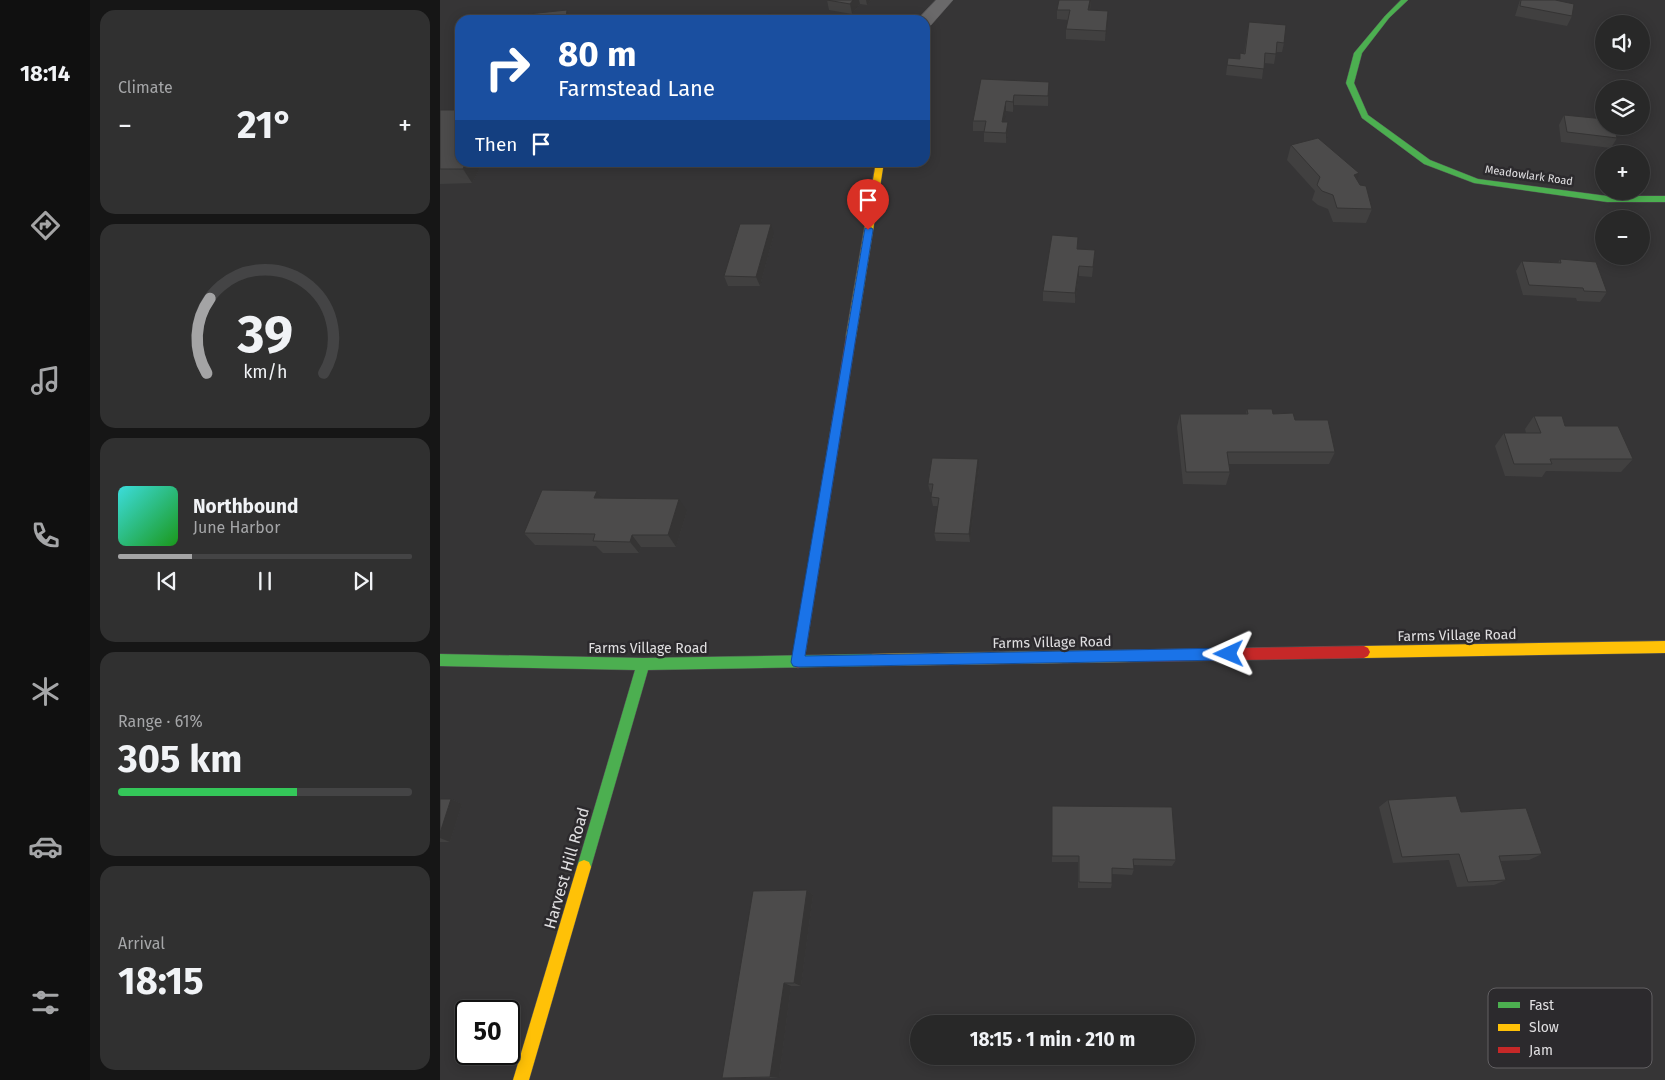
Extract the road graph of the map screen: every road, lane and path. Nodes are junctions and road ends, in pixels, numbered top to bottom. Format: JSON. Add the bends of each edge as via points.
{"nodes":[{"id":1,"x":945,"y":0,"type":"edge"},
{"id":2,"x":1405,"y":0,"type":"edge"},
{"id":3,"x":930,"y":16,"type":"edge"},
{"id":4,"x":879,"y":167,"type":"edge"},
{"id":5,"x":1665,"y":199,"type":"edge"},
{"id":6,"x":1665,"y":647,"type":"edge"},
{"id":7,"x":440,"y":660,"type":"edge"},
{"id":8,"x":798,"y":662,"type":"junction"},
{"id":9,"x":643,"y":664,"type":"junction"},
{"id":10,"x":521,"y":1080,"type":"edge"}],
"edges":[{"from":1,"to":3,"type":"street"},
{"from":2,"to":5,"type":"street","name":"Meadowlark Road","via":[[1386,17],[1358,53],[1350,82],[1365,116],[1427,162],[1477,180],[1607,199]]},
{"from":4,"to":8,"type":"street"},
{"from":6,"to":8,"type":"street","name":"Farms Village Road"},
{"from":7,"to":9,"type":"street","name":"Farms Village Road"},
{"from":8,"to":9,"type":"street","name":"Farms Village Road"},
{"from":9,"to":10,"type":"street","name":"Harvest Hill Road"}]}
